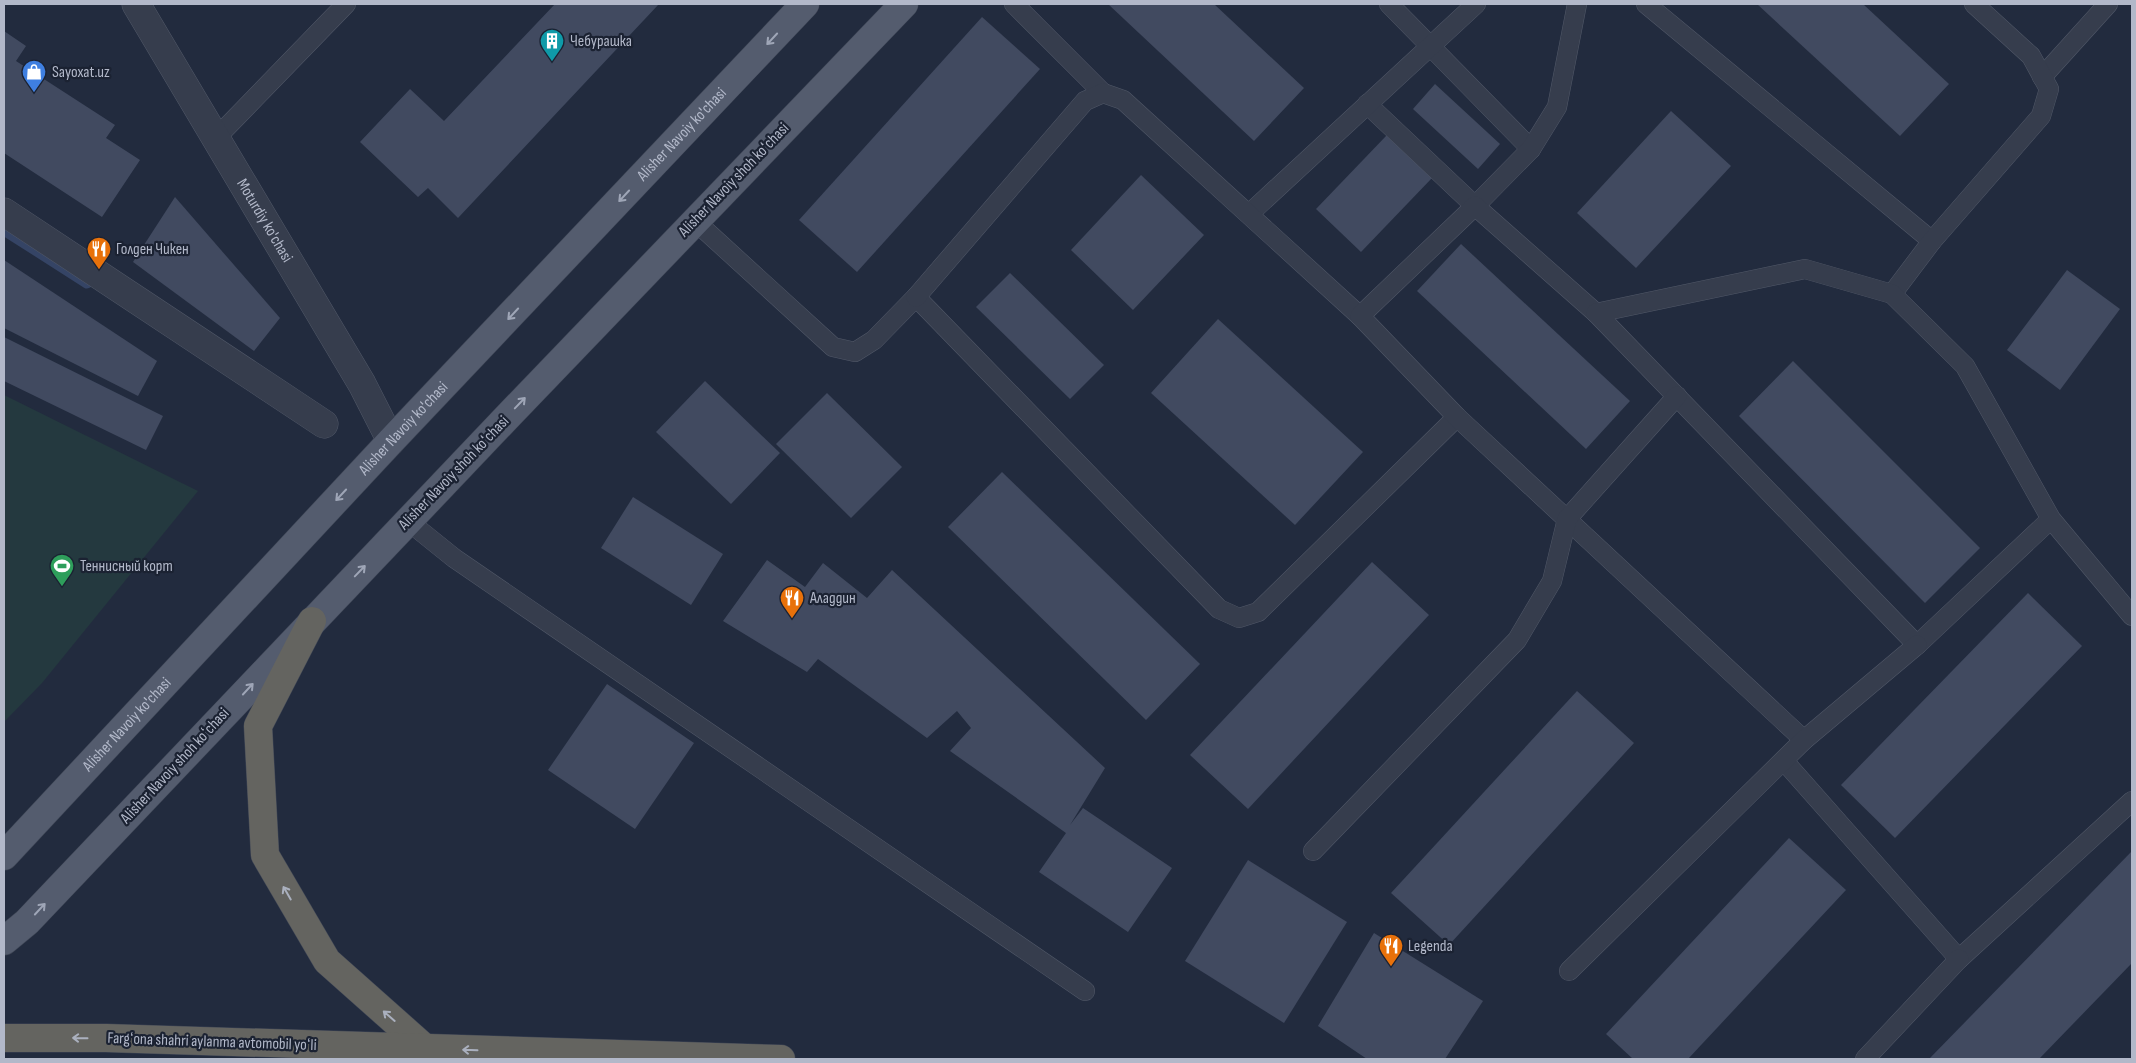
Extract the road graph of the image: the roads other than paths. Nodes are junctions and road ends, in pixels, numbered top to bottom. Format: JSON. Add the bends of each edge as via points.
{"nodes":[{"id":1,"x":136,"y":4,"type":"edge"},
{"id":2,"x":346,"y":4,"type":"edge"},
{"id":3,"x":805,"y":4,"type":"edge"},
{"id":4,"x":904,"y":4,"type":"edge"},
{"id":5,"x":1014,"y":4,"type":"edge"},
{"id":6,"x":1389,"y":4,"type":"edge"},
{"id":7,"x":1476,"y":4,"type":"edge"},
{"id":8,"x":1576,"y":4,"type":"edge"},
{"id":9,"x":1646,"y":4,"type":"edge"},
{"id":10,"x":1974,"y":4,"type":"edge"},
{"id":11,"x":2108,"y":4,"type":"edge"},
{"id":12,"x":1430,"y":45,"type":"junction"},
{"id":13,"x":2042,"y":78,"type":"junction"},
{"id":14,"x":1103,"y":93,"type":"junction"},
{"id":15,"x":1367,"y":104,"type":"junction"},
{"id":16,"x":216,"y":138,"type":"junction"},
{"id":17,"x":1530,"y":149,"type":"junction"},
{"id":18,"x":1475,"y":206,"type":"junction"},
{"id":19,"x":4,"y":212,"type":"edge"},
{"id":20,"x":1249,"y":214,"type":"junction"},
{"id":21,"x":695,"y":220,"type":"junction"},
{"id":22,"x":1932,"y":241,"type":"junction"},
{"id":23,"x":1892,"y":294,"type":"junction"},
{"id":24,"x":916,"y":297,"type":"junction"},
{"id":25,"x":1596,"y":313,"type":"junction"},
{"id":26,"x":1360,"y":316,"type":"junction"},
{"id":27,"x":1676,"y":396,"type":"junction"},
{"id":28,"x":1457,"y":417,"type":"junction"},
{"id":29,"x":324,"y":424,"type":"dead end"},
{"id":30,"x":392,"y":441,"type":"junction"},
{"id":31,"x":1567,"y":519,"type":"junction"},
{"id":32,"x":2051,"y":519,"type":"junction"},
{"id":33,"x":408,"y":521,"type":"junction"},
{"id":34,"x":2132,"y":616,"type":"edge"},
{"id":35,"x":312,"y":621,"type":"junction"},
{"id":36,"x":1917,"y":645,"type":"junction"},
{"id":37,"x":1804,"y":740,"type":"junction"},
{"id":38,"x":1784,"y":761,"type":"junction"},
{"id":39,"x":2132,"y":801,"type":"edge"},
{"id":40,"x":1313,"y":851,"type":"dead end"},
{"id":41,"x":4,"y":856,"type":"edge"},
{"id":42,"x":4,"y":941,"type":"edge"},
{"id":43,"x":1959,"y":958,"type":"junction"},
{"id":44,"x":1569,"y":971,"type":"dead end"},
{"id":45,"x":1085,"y":991,"type":"dead end"},
{"id":46,"x":4,"y":1038,"type":"edge"},
{"id":47,"x":426,"y":1049,"type":"junction"},
{"id":48,"x":781,"y":1059,"type":"edge"},
{"id":49,"x":1864,"y":1059,"type":"edge"}],
"edges":[{"from":1,"to":16,"type":"street","name":"Moturdiy ko'chasi"},
{"from":2,"to":16,"type":"lane"},
{"from":3,"to":30,"type":"main road","name":"Alisher Navoiy ko'chasi","one_way":true},
{"from":4,"to":21,"type":"main road","name":"Alisher Navoiy shoh koʻchasi"},
{"from":5,"to":14,"type":"lane"},
{"from":6,"to":12,"type":"lane"},
{"from":7,"to":12,"type":"lane"},
{"from":8,"to":17,"type":"lane","via":[[1557,107]]},
{"from":9,"to":22,"type":"lane"},
{"from":10,"to":13,"type":"lane","via":[[2031,56]]},
{"from":11,"to":13,"type":"lane"},
{"from":12,"to":15,"type":"lane"},
{"from":12,"to":17,"type":"lane"},
{"from":13,"to":22,"type":"lane","via":[[2048,89],[2041,116]]},
{"from":14,"to":20,"type":"lane","via":[[1123,100]]},
{"from":14,"to":24,"type":"lane","via":[[1085,101]]},
{"from":15,"to":18,"type":"lane"},
{"from":15,"to":20,"type":"lane"},
{"from":16,"to":30,"type":"street","name":"Moturdiy ko'chasi","via":[[362,384]]},
{"from":17,"to":18,"type":"lane"},
{"from":18,"to":25,"type":"lane"},
{"from":18,"to":26,"type":"lane"},
{"from":19,"to":29,"type":"street"},
{"from":20,"to":26,"type":"lane"},
{"from":21,"to":24,"type":"lane","via":[[833,347],[855,352],[874,340]]},
{"from":33,"to":21,"type":"main road","name":"Alisher Navoiy shoh koʻchasi","one_way":true},
{"from":22,"to":23,"type":"lane"},
{"from":23,"to":25,"type":"lane","via":[[1805,269]]},
{"from":23,"to":32,"type":"lane","via":[[1965,366]]},
{"from":24,"to":28,"type":"lane","via":[[1219,609],[1239,618],[1258,612]]},
{"from":25,"to":27,"type":"lane"},
{"from":26,"to":28,"type":"lane"},
{"from":27,"to":31,"type":"lane"},
{"from":27,"to":36,"type":"lane"},
{"from":28,"to":31,"type":"lane"},
{"from":30,"to":41,"type":"main road","name":"Alisher Navoiy ko'chasi","one_way":true},
{"from":31,"to":37,"type":"lane"},
{"from":31,"to":40,"type":"lane","via":[[1552,581],[1517,640]]},
{"from":32,"to":34,"type":"lane"},
{"from":32,"to":36,"type":"lane"},
{"from":35,"to":33,"type":"main road","name":"Alisher Navoiy shoh koʻchasi","one_way":true},
{"from":33,"to":45,"type":"lane","via":[[454,558]]},
{"from":42,"to":35,"type":"main road","name":"Alisher Navoiy shoh koʻchasi","one_way":true,"via":[[27,922]]},
{"from":47,"to":35,"type":"highway","one_way":true,"via":[[326,962],[265,855],[258,726]]},
{"from":36,"to":37,"type":"lane"},
{"from":37,"to":38,"type":"lane"},
{"from":38,"to":43,"type":"lane"},
{"from":38,"to":44,"type":"lane"},
{"from":39,"to":43,"type":"lane"},
{"from":43,"to":49,"type":"lane"},
{"from":47,"to":46,"type":"highway","name":"Fargʻona shahri aylanma avtomobil yoʻli","one_way":true,"via":[[106,1038]]},
{"from":48,"to":47,"type":"highway","name":"Fargʻona shahri aylanma avtomobil yoʻli","one_way":true}]}
